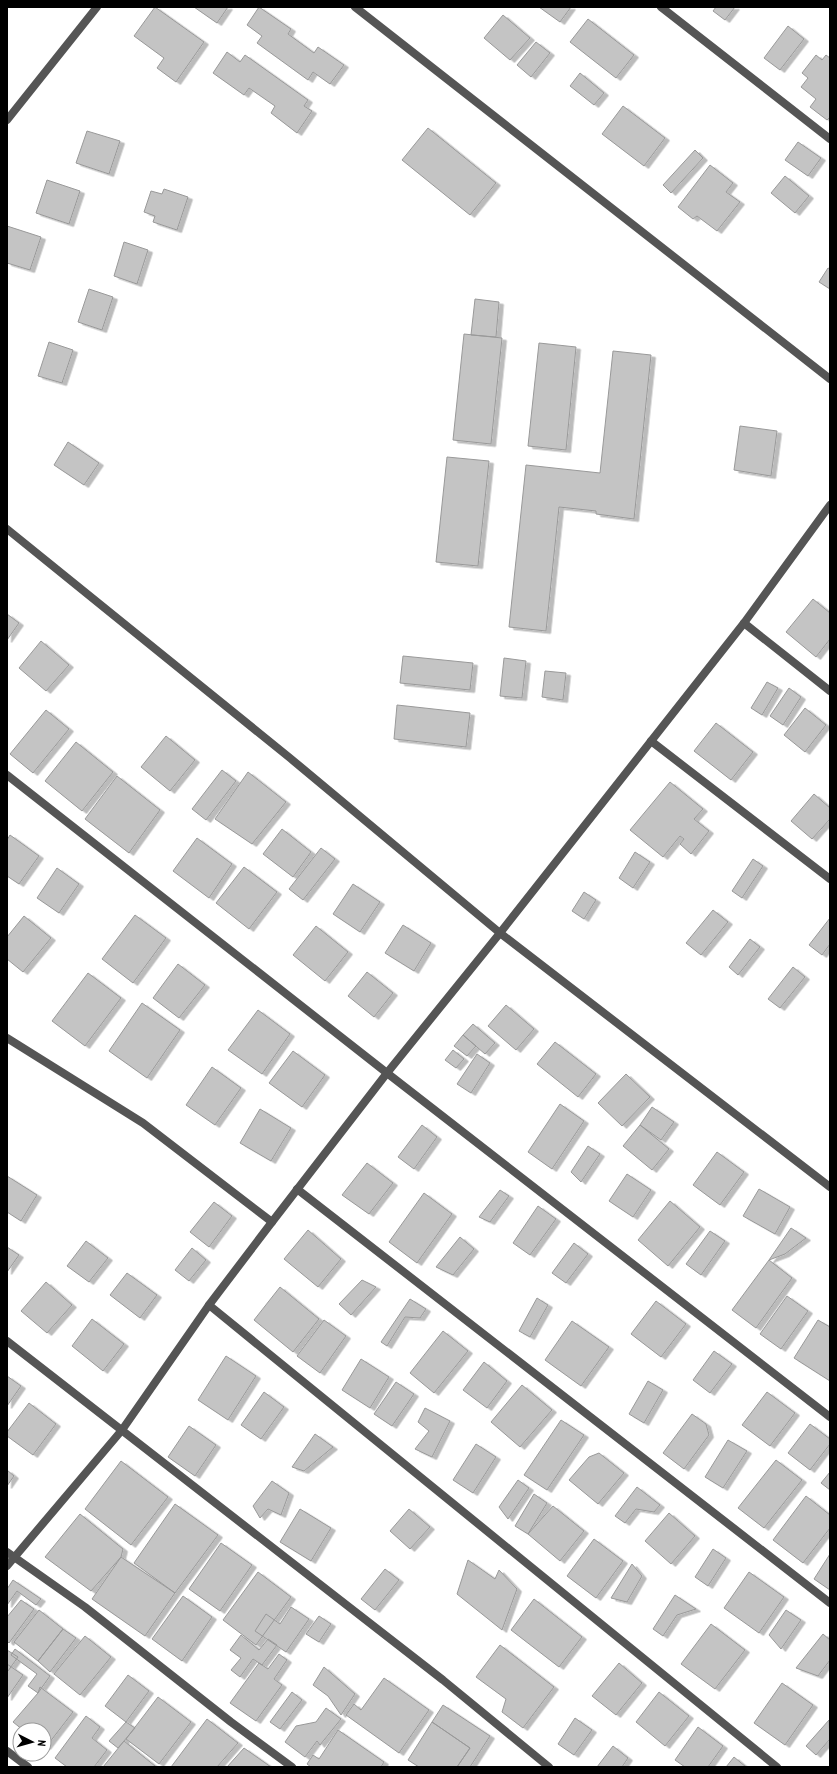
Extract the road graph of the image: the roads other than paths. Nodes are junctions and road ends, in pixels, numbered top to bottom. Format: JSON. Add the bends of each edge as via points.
{"nodes":[{"id":1,"x":97,"y":7,"type":"edge"},
{"id":2,"x":354,"y":7,"type":"edge"},
{"id":3,"x":661,"y":7,"type":"edge"},
{"id":4,"x":7,"y":120,"type":"edge"},
{"id":5,"x":830,"y":139,"type":"edge"},
{"id":6,"x":830,"y":379,"type":"edge"},
{"id":7,"x":829,"y":509,"type":"edge"},
{"id":8,"x":7,"y":529,"type":"edge"},
{"id":9,"x":744,"y":623,"type":"junction"},
{"id":10,"x":830,"y":691,"type":"edge"},
{"id":11,"x":651,"y":741,"type":"junction"},
{"id":12,"x":7,"y":775,"type":"edge"},
{"id":13,"x":830,"y":879,"type":"edge"},
{"id":14,"x":500,"y":933,"type":"junction"},
{"id":15,"x":7,"y":1038,"type":"edge"},
{"id":16,"x":387,"y":1074,"type":"junction"},
{"id":17,"x":830,"y":1187,"type":"edge"},
{"id":18,"x":297,"y":1190,"type":"junction"},
{"id":19,"x":272,"y":1222,"type":"junction"},
{"id":20,"x":209,"y":1305,"type":"junction"},
{"id":21,"x":7,"y":1341,"type":"edge"},
{"id":22,"x":830,"y":1417,"type":"edge"},
{"id":23,"x":122,"y":1430,"type":"junction"},
{"id":24,"x":10,"y":1554,"type":"edge"},
{"id":25,"x":7,"y":1566,"type":"edge"},
{"id":26,"x":830,"y":1603,"type":"edge"},
{"id":27,"x":7,"y":1751,"type":"edge"},
{"id":28,"x":28,"y":1767,"type":"edge"},
{"id":29,"x":292,"y":1767,"type":"edge"},
{"id":30,"x":549,"y":1767,"type":"edge"},
{"id":31,"x":777,"y":1767,"type":"edge"}],
"edges":[{"from":1,"to":4,"type":"street"},
{"from":2,"to":6,"type":"street"},
{"from":3,"to":5,"type":"street"},
{"from":7,"to":9,"type":"street"},
{"from":8,"to":14,"type":"street","via":[[290,758]]},
{"from":9,"to":10,"type":"street"},
{"from":9,"to":11,"type":"street"},
{"from":11,"to":13,"type":"street"},
{"from":11,"to":14,"type":"street"},
{"from":12,"to":16,"type":"street"},
{"from":14,"to":16,"type":"street"},
{"from":14,"to":17,"type":"street"},
{"from":15,"to":19,"type":"street","via":[[143,1123]]},
{"from":16,"to":18,"type":"street"},
{"from":16,"to":22,"type":"street"},
{"from":18,"to":19,"type":"street"},
{"from":18,"to":26,"type":"street"},
{"from":19,"to":20,"type":"street"},
{"from":20,"to":23,"type":"street"},
{"from":20,"to":31,"type":"street"},
{"from":21,"to":23,"type":"street"},
{"from":23,"to":24,"type":"street"},
{"from":23,"to":30,"type":"street","via":[[443,1680]]},
{"from":24,"to":25,"type":"street"},
{"from":24,"to":29,"type":"street","via":[[85,1607],[230,1722]]},
{"from":27,"to":28,"type":"street"}]}
